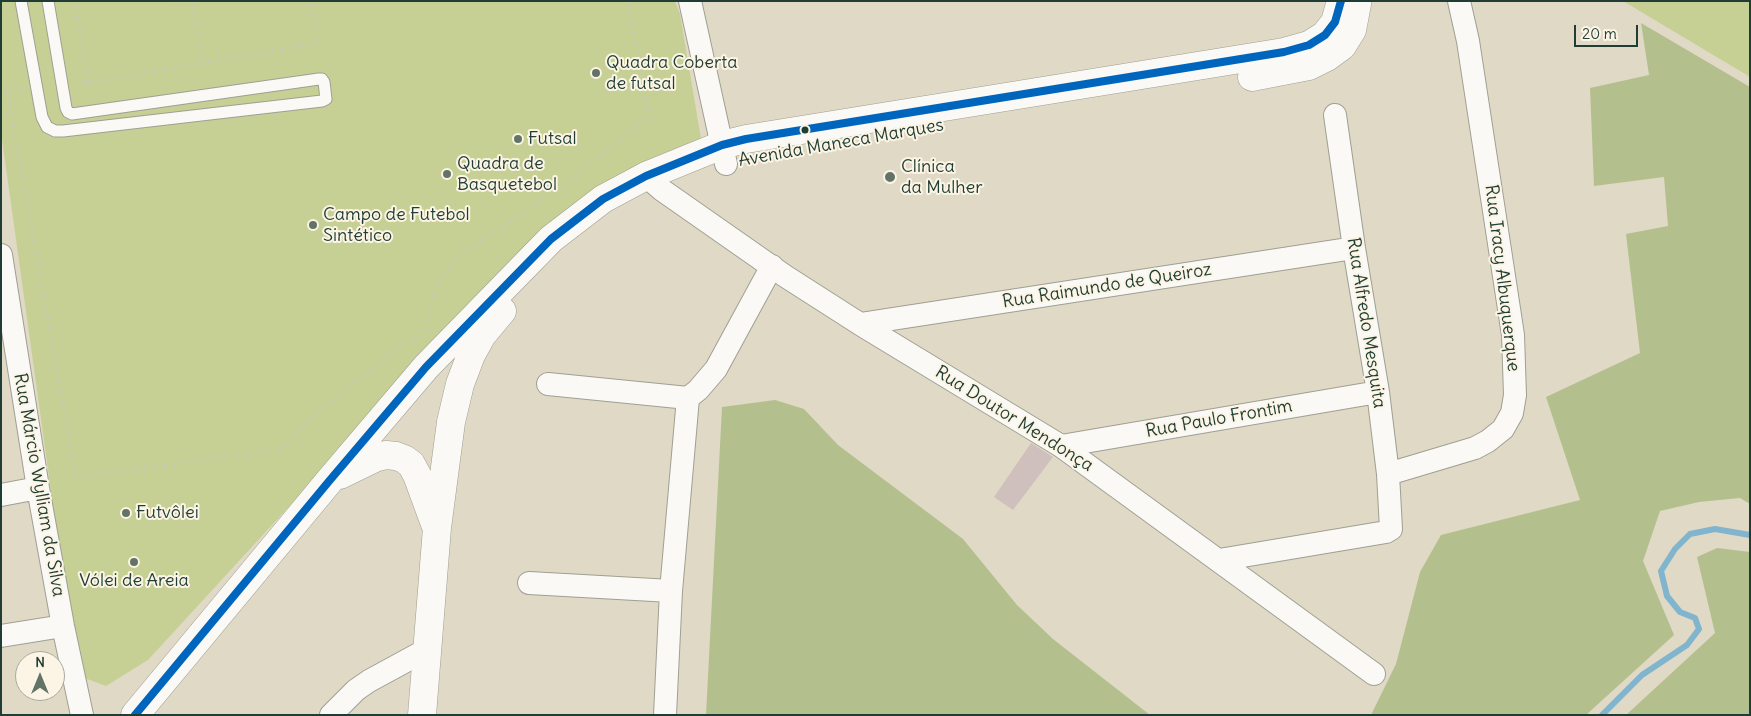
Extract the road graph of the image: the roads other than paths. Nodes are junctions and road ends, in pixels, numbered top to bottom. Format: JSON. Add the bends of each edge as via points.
{"nodes":[{"id":1,"x":21,"y":1,"type":"edge"},
{"id":2,"x":48,"y":1,"type":"edge"},
{"id":3,"x":690,"y":1,"type":"edge"},
{"id":4,"x":1340,"y":1,"type":"edge"},
{"id":5,"x":1357,"y":1,"type":"edge"},
{"id":6,"x":1459,"y":1,"type":"edge"},
{"id":7,"x":1335,"y":115,"type":"dead end"},
{"id":8,"x":724,"y":155,"type":"junction"},
{"id":9,"x":654,"y":183,"type":"junction"},
{"id":10,"x":1354,"y":248,"type":"junction"},
{"id":11,"x":1,"y":255,"type":"edge"},
{"id":12,"x":772,"y":266,"type":"junction"},
{"id":13,"x":860,"y":324,"type":"junction"},
{"id":14,"x":10,"y":363,"type":"edge"},
{"id":15,"x":548,"y":384,"type":"dead end"},
{"id":16,"x":1378,"y":392,"type":"junction"},
{"id":17,"x":688,"y":398,"type":"junction"},
{"id":18,"x":1060,"y":446,"type":"junction"},
{"id":19,"x":1388,"y":474,"type":"junction"},
{"id":20,"x":330,"y":480,"type":"junction"},
{"id":21,"x":38,"y":488,"type":"junction"},
{"id":22,"x":1,"y":495,"type":"edge"},
{"id":23,"x":437,"y":528,"type":"junction"},
{"id":24,"x":1219,"y":560,"type":"junction"},
{"id":25,"x":529,"y":583,"type":"dead end"},
{"id":26,"x":671,"y":591,"type":"junction"},
{"id":27,"x":64,"y":626,"type":"junction"},
{"id":28,"x":1,"y":636,"type":"edge"},
{"id":29,"x":426,"y":650,"type":"junction"},
{"id":30,"x":1374,"y":674,"type":"dead end"},
{"id":31,"x":82,"y":715,"type":"edge"},
{"id":32,"x":134,"y":715,"type":"edge"},
{"id":33,"x":331,"y":715,"type":"edge"},
{"id":34,"x":422,"y":715,"type":"edge"},
{"id":35,"x":665,"y":715,"type":"edge"}],
"edges":[{"from":1,"to":2,"type":"lane","via":[[44,122],[55,131],[326,98],[324,82],[319,79],[75,114],[68,112]]},
{"from":3,"to":8,"type":"street"},
{"from":4,"to":8,"type":"main road","name":"Avenida Maneca Marques","via":[[1335,22],[1325,35],[1310,45],[1284,52],[780,133]]},
{"from":5,"to":8,"type":"main road","name":"Avenida Maneca Marques","via":[[1352,30],[1342,46],[1309,66],[749,157]]},
{"from":6,"to":19,"type":"street","name":"Rua Iracy Albuquerque","via":[[1468,41],[1513,336],[1515,395],[1512,413],[1503,429],[1488,441],[1475,448]]},
{"from":7,"to":10,"type":"street","name":"Rua Alfredo Mesquita"},
{"from":8,"to":9,"type":"main road","name":"Avenida Maneca Marques"},
{"from":9,"to":12,"type":"street","name":"Rua Doutor Mendonça"},
{"from":9,"to":20,"type":"main road","name":"Avenida Maneca Marques","via":[[604,199],[551,239],[426,368]]},
{"from":9,"to":23,"type":"main road","name":"Avenida Maneca Marques","via":[[634,201],[594,223],[558,251],[482,336],[463,377],[451,422]]},
{"from":10,"to":13,"type":"street","name":"Rua Raimundo de Queiroz"},
{"from":10,"to":16,"type":"street","name":"Rua Alfredo Mesquita"},
{"from":11,"to":14,"type":"street","name":"Rua Márcio Wylliam da Silva"},
{"from":12,"to":13,"type":"street","name":"Rua Doutor Mendonça"},
{"from":12,"to":17,"type":"street","via":[[716,368]]},
{"from":13,"to":18,"type":"street","name":"Rua Doutor Mendonça"},
{"from":14,"to":21,"type":"street","name":"Rua Márcio Wylliam da Silva"},
{"from":15,"to":17,"type":"street"},
{"from":16,"to":18,"type":"street","name":"Rua Paulo Frontim"},
{"from":16,"to":19,"type":"street","name":"Rua Alfredo Mesquita"},
{"from":17,"to":26,"type":"street"},
{"from":18,"to":24,"type":"street","name":"Rua Doutor Mendonça"},
{"from":19,"to":24,"type":"street","name":"Rua Alfredo Mesquita","via":[[1389,531]]},
{"from":20,"to":23,"type":"main road","via":[[377,457],[386,455],[404,459],[417,474]]},
{"from":20,"to":32,"type":"main road","name":"Avenida Maneca Marques"},
{"from":21,"to":22,"type":"street"},
{"from":21,"to":27,"type":"street","name":"Rua Márcio Wylliam da Silva"},
{"from":23,"to":29,"type":"main road","name":"Avenida Maneca Marques"},
{"from":24,"to":30,"type":"street","name":"Rua Doutor Mendonça"},
{"from":25,"to":26,"type":"street"},
{"from":26,"to":35,"type":"street"},
{"from":27,"to":28,"type":"street"},
{"from":27,"to":31,"type":"street","name":"Rua Márcio Wylliam da Silva"},
{"from":29,"to":33,"type":"street","via":[[369,681]]},
{"from":29,"to":34,"type":"main road","name":"Avenida Maneca Marques"}]}
